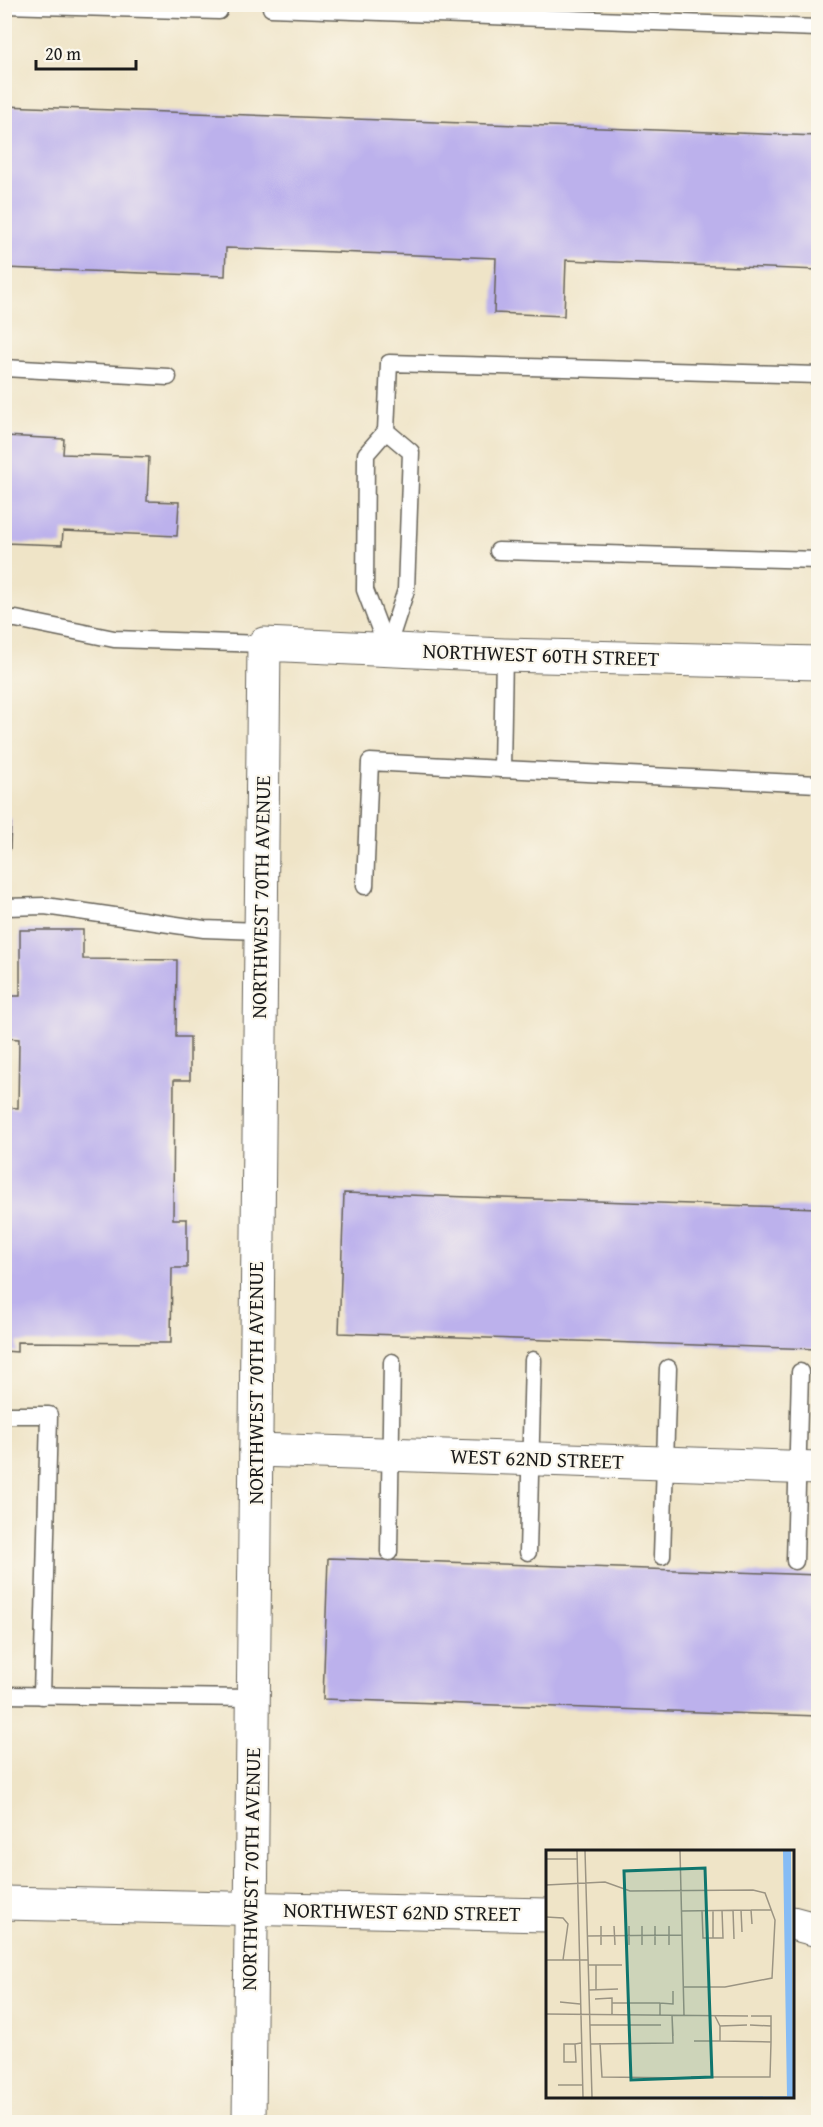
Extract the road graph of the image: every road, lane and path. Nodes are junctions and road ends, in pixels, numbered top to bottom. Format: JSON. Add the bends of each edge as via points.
{"nodes":[{"id":1,"x":4,"y":4,"type":"edge"},
{"id":2,"x":271,"y":8,"type":"dead end"},
{"id":3,"x":219,"y":11,"type":"dead end"},
{"id":4,"x":819,"y":28,"type":"edge"},
{"id":5,"x":4,"y":368,"type":"edge"},
{"id":6,"x":819,"y":375,"type":"edge"},
{"id":7,"x":168,"y":377,"type":"dead end"},
{"id":8,"x":386,"y":431,"type":"junction"},
{"id":9,"x":498,"y":551,"type":"dead end"},
{"id":10,"x":819,"y":560,"type":"edge"},
{"id":11,"x":4,"y":619,"type":"edge"},
{"id":12,"x":264,"y":644,"type":"junction"},
{"id":13,"x":387,"y":648,"type":"junction"},
{"id":14,"x":504,"y":655,"type":"junction"},
{"id":15,"x":819,"y":663,"type":"edge"},
{"id":16,"x":502,"y":769,"type":"junction"},
{"id":17,"x":819,"y":784,"type":"edge"},
{"id":18,"x":365,"y":886,"type":"dead end"},
{"id":19,"x":4,"y":907,"type":"edge"},
{"id":20,"x":260,"y":931,"type":"junction"},
{"id":21,"x":533,"y":1360,"type":"dead end"},
{"id":22,"x":392,"y":1362,"type":"dead end"},
{"id":23,"x":668,"y":1368,"type":"dead end"},
{"id":24,"x":800,"y":1372,"type":"dead end"},
{"id":25,"x":4,"y":1414,"type":"edge"},
{"id":26,"x":256,"y":1450,"type":"junction"},
{"id":27,"x":390,"y":1454,"type":"junction"},
{"id":28,"x":530,"y":1459,"type":"junction"},
{"id":29,"x":665,"y":1463,"type":"junction"},
{"id":30,"x":808,"y":1468,"type":"edge"},
{"id":31,"x":389,"y":1552,"type":"dead end"},
{"id":32,"x":528,"y":1552,"type":"dead end"},
{"id":33,"x":662,"y":1556,"type":"dead end"},
{"id":34,"x":795,"y":1561,"type":"dead end"},
{"id":35,"x":4,"y":1695,"type":"edge"},
{"id":36,"x":42,"y":1696,"type":"junction"},
{"id":37,"x":253,"y":1698,"type":"junction"},
{"id":38,"x":4,"y":1903,"type":"edge"},
{"id":39,"x":250,"y":1909,"type":"junction"},
{"id":40,"x":546,"y":1915,"type":"edge"},
{"id":41,"x":793,"y":1923,"type":"edge"},
{"id":42,"x":819,"y":1930,"type":"edge"},
{"id":43,"x":249,"y":2122,"type":"edge"}],
"edges":[{"from":1,"to":3,"type":"lane"},
{"from":2,"to":4,"type":"lane"},
{"from":5,"to":7,"type":"lane"},
{"from":6,"to":8,"type":"lane","via":[[389,363]]},
{"from":8,"to":13,"type":"lane","via":[[366,454],[365,590]]},
{"from":8,"to":13,"type":"lane","via":[[411,452],[406,590]]},
{"from":9,"to":10,"type":"lane"},
{"from":11,"to":12,"type":"lane","via":[[114,639]]},
{"from":12,"to":13,"type":"street","name":"NORTHWEST 60TH STREET"},
{"from":12,"to":20,"type":"street","name":"NORTHWEST 70TH AVENUE"},
{"from":13,"to":14,"type":"street","name":"NORTHWEST 60TH STREET"},
{"from":14,"to":15,"type":"street","name":"NORTHWEST 60TH STREET"},
{"from":14,"to":16,"type":"lane"},
{"from":16,"to":17,"type":"lane"},
{"from":16,"to":18,"type":"lane","via":[[370,762]]},
{"from":19,"to":20,"type":"lane","via":[[45,906],[204,929]]},
{"from":20,"to":26,"type":"street","name":"NORTHWEST 70TH AVENUE"},
{"from":21,"to":28,"type":"lane"},
{"from":22,"to":27,"type":"lane"},
{"from":23,"to":29,"type":"lane"},
{"from":24,"to":30,"type":"lane"},
{"from":25,"to":36,"type":"lane","via":[[49,1415]]},
{"from":26,"to":27,"type":"street","name":"WEST 62ND STREET"},
{"from":26,"to":37,"type":"street","name":"NORTHWEST 70TH AVENUE"},
{"from":27,"to":28,"type":"street","name":"WEST 62ND STREET"},
{"from":27,"to":31,"type":"lane"},
{"from":28,"to":29,"type":"street","name":"WEST 62ND STREET"},
{"from":28,"to":32,"type":"lane"},
{"from":29,"to":30,"type":"street","name":"WEST 62ND STREET"},
{"from":29,"to":33,"type":"lane"},
{"from":30,"to":34,"type":"lane"},
{"from":35,"to":36,"type":"lane"},
{"from":36,"to":37,"type":"lane"},
{"from":37,"to":39,"type":"street","name":"NORTHWEST 70TH AVENUE"},
{"from":38,"to":39,"type":"street","name":"NORTHWEST 62ND STREET"},
{"from":39,"to":40,"type":"street","name":"NORTHWEST 62ND STREET"},
{"from":39,"to":43,"type":"street","name":"NORTHWEST 70TH AVENUE"},
{"from":41,"to":42,"type":"street"}]}
